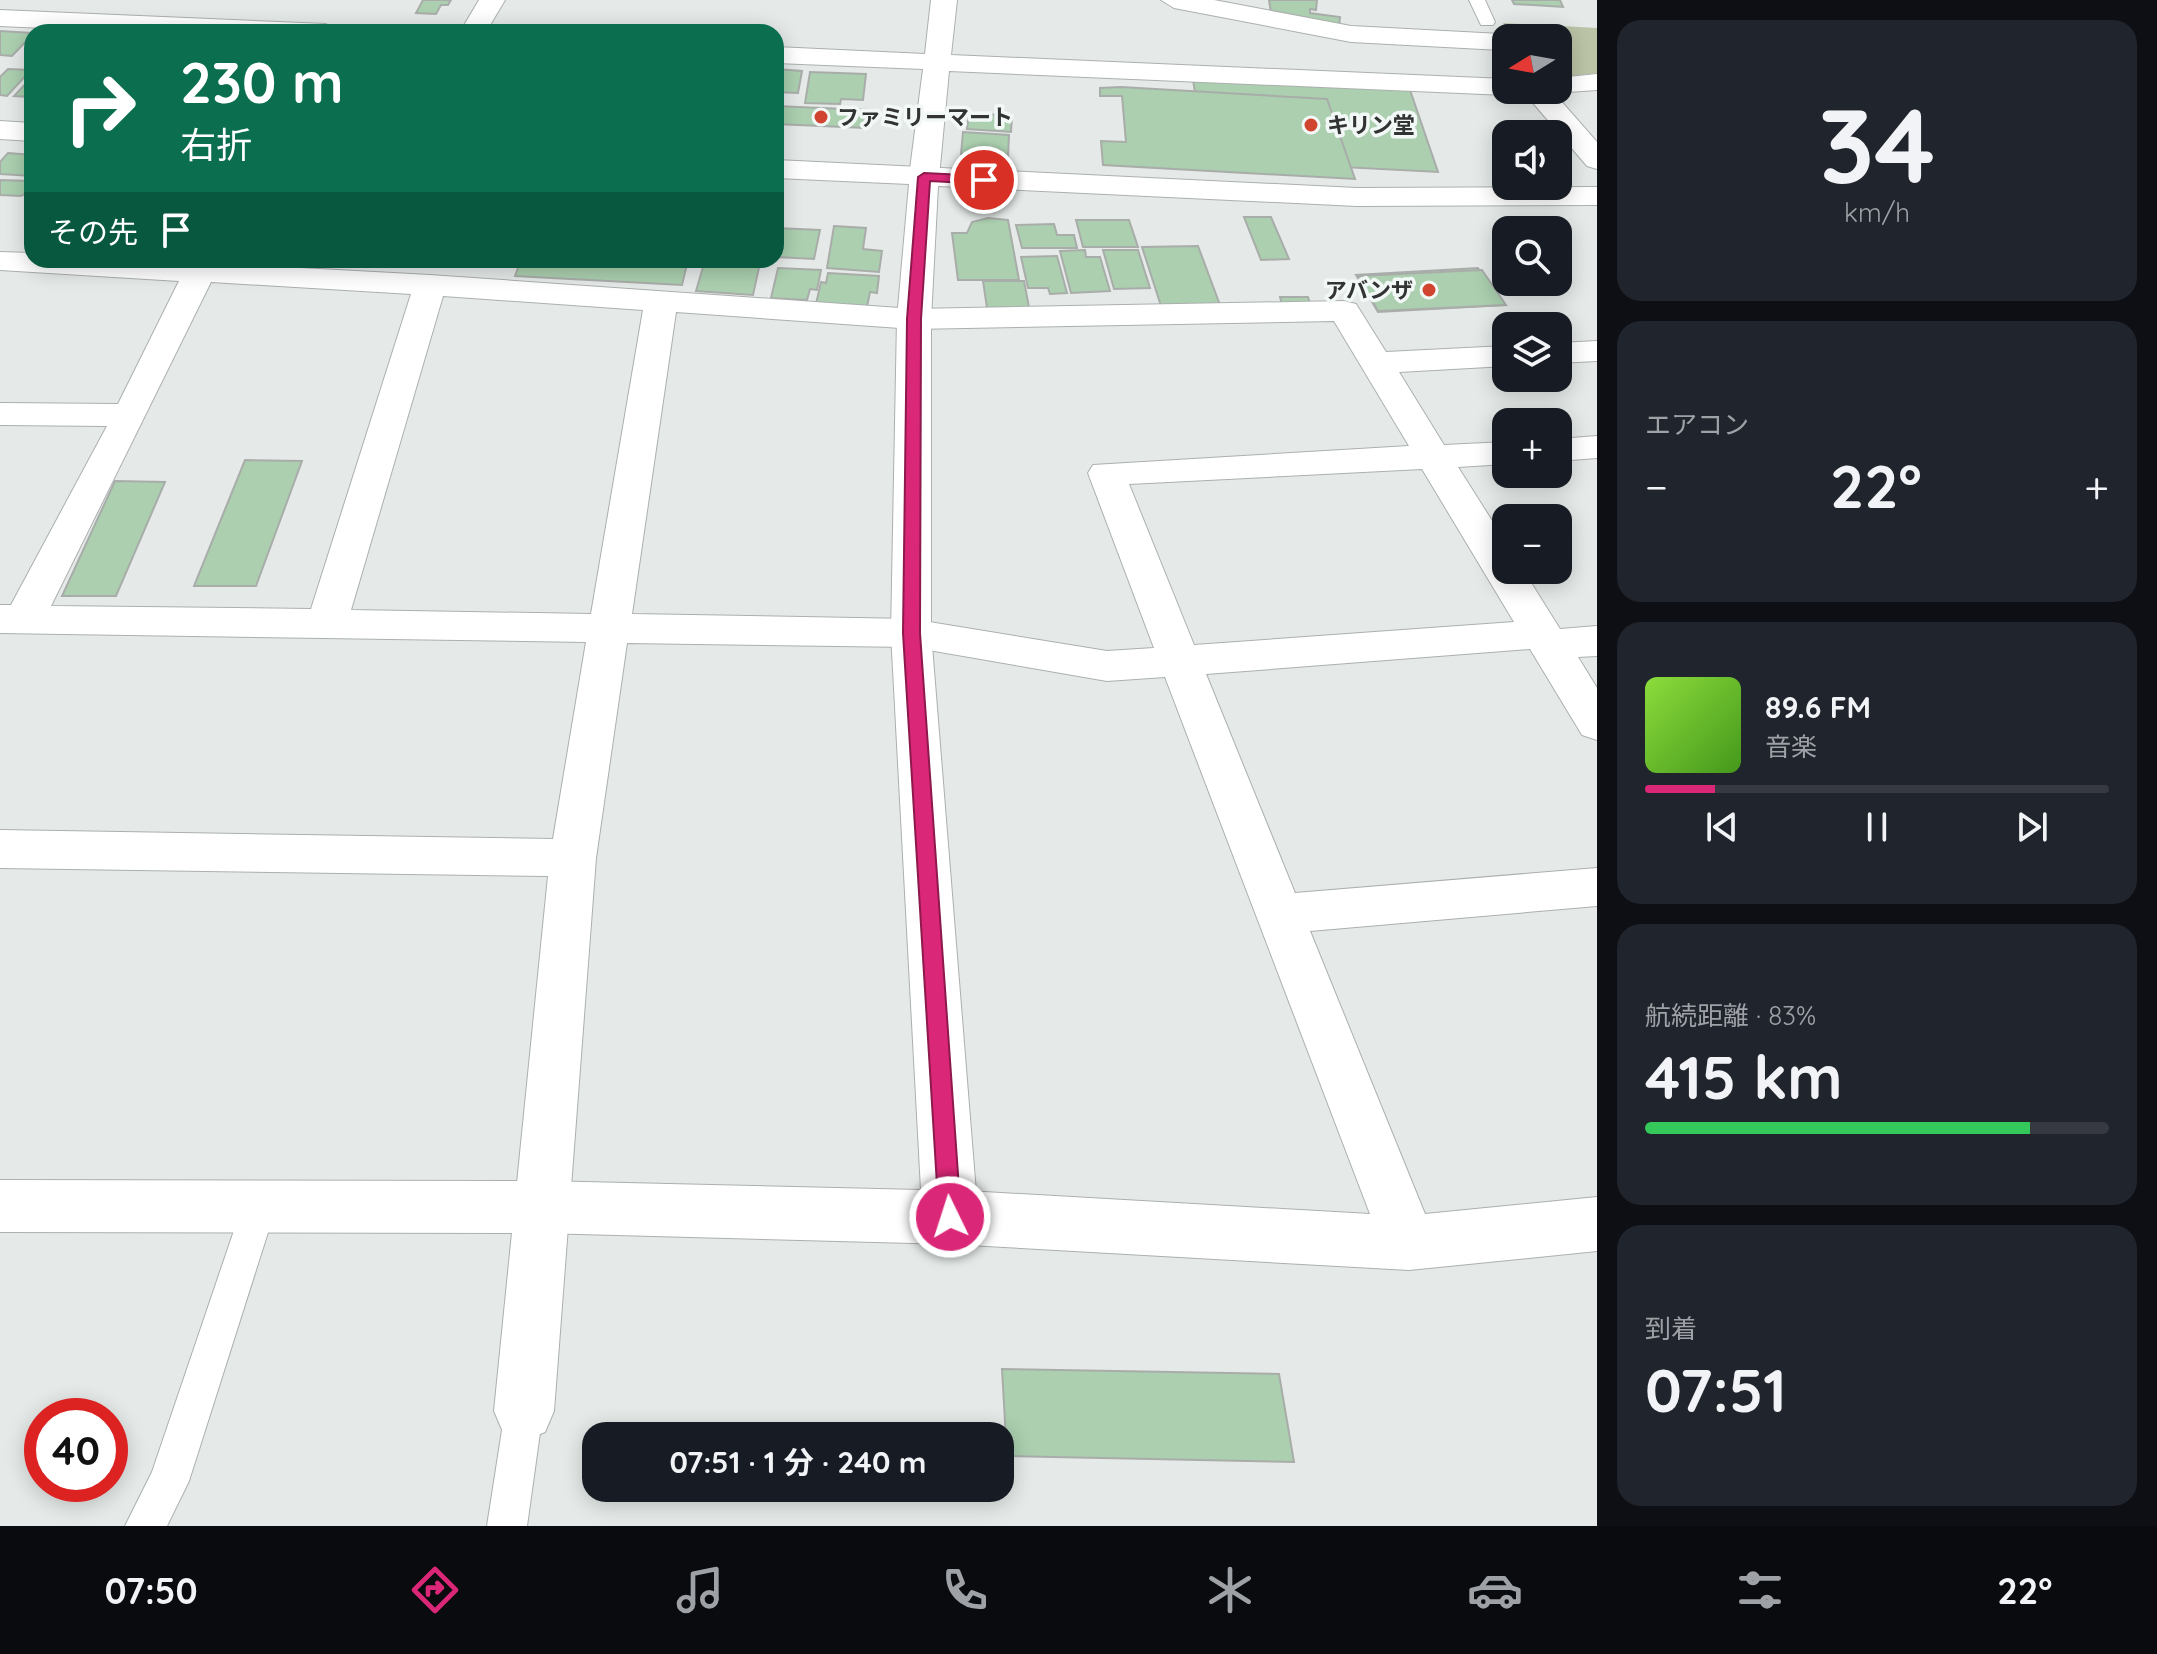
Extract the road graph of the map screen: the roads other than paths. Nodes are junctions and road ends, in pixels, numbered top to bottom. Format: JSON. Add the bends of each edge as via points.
{"nodes":[{"id":1,"x":36,"y":0,"type":"edge"},
{"id":2,"x":492,"y":0,"type":"edge"},
{"id":3,"x":944,"y":0,"type":"edge"},
{"id":4,"x":1174,"y":0,"type":"edge"},
{"id":5,"x":1254,"y":8,"type":"edge"},
{"id":6,"x":9,"y":19,"type":"edge"},
{"id":7,"x":101,"y":24,"type":"edge"},
{"id":8,"x":478,"y":24,"type":"edge"},
{"id":9,"x":1492,"y":28,"type":"edge"},
{"id":10,"x":784,"y":55,"type":"edge"},
{"id":11,"x":938,"y":63,"type":"junction"},
{"id":12,"x":1265,"y":77,"type":"junction"},
{"id":13,"x":1597,"y":82,"type":"edge"},
{"id":14,"x":1572,"y":85,"type":"edge"},
{"id":15,"x":1492,"y":86,"type":"edge"},
{"id":16,"x":1548,"y":104,"type":"edge"},
{"id":17,"x":0,"y":130,"type":"edge"},
{"id":18,"x":24,"y":132,"type":"edge"},
{"id":19,"x":1597,"y":160,"type":"edge"},
{"id":20,"x":784,"y":169,"type":"edge"},
{"id":21,"x":924,"y":177,"type":"junction"},
{"id":22,"x":1597,"y":196,"type":"edge"},
{"id":23,"x":119,"y":268,"type":"edge"},
{"id":24,"x":198,"y":275,"type":"junction"},
{"id":25,"x":430,"y":285,"type":"junction"},
{"id":26,"x":661,"y":300,"type":"junction"},
{"id":27,"x":914,"y":319,"type":"junction"},
{"id":28,"x":1597,"y":351,"type":"edge"},
{"id":29,"x":1572,"y":352,"type":"edge"},
{"id":30,"x":1492,"y":357,"type":"edge"},
{"id":31,"x":1376,"y":363,"type":"junction"},
{"id":32,"x":0,"y":414,"type":"edge"},
{"id":33,"x":130,"y":415,"type":"junction"},
{"id":34,"x":1597,"y":447,"type":"edge"},
{"id":35,"x":1572,"y":449,"type":"edge"},
{"id":36,"x":1492,"y":454,"type":"edge"},
{"id":37,"x":1434,"y":458,"type":"junction"},
{"id":38,"x":12,"y":619,"type":"edge"},
{"id":39,"x":327,"y":624,"type":"junction"},
{"id":40,"x":608,"y":628,"type":"junction"},
{"id":41,"x":911,"y":633,"type":"junction"},
{"id":42,"x":1545,"y":640,"type":"junction"},
{"id":43,"x":1597,"y":641,"type":"edge"},
{"id":44,"x":1180,"y":661,"type":"junction"},
{"id":45,"x":1597,"y":724,"type":"edge"},
{"id":46,"x":0,"y":849,"type":"edge"},
{"id":47,"x":573,"y":858,"type":"junction"},
{"id":48,"x":1597,"y":887,"type":"edge"},
{"id":49,"x":1280,"y":914,"type":"junction"},
{"id":50,"x":260,"y":1204,"type":"junction"},
{"id":51,"x":0,"y":1206,"type":"edge"},
{"id":52,"x":542,"y":1207,"type":"junction"},
{"id":53,"x":950,"y":1217,"type":"junction"},
{"id":54,"x":1597,"y":1224,"type":"edge"},
{"id":55,"x":1409,"y":1243,"type":"junction"},
{"id":56,"x":524,"y":1411,"type":"joint"},
{"id":57,"x":145,"y":1526,"type":"edge"},
{"id":58,"x":507,"y":1526,"type":"edge"}],
"edges":[{"from":1,"to":6,"type":"street"},
{"from":2,"to":8,"type":"street"},
{"from":3,"to":11,"type":"street"},
{"from":4,"to":5,"type":"street"},
{"from":5,"to":9,"type":"street","via":[[1351,34]]},
{"from":5,"to":12,"type":"street"},
{"from":6,"to":7,"type":"street"},
{"from":10,"to":11,"type":"street"},
{"from":11,"to":12,"type":"street"},
{"from":11,"to":21,"type":"street"},
{"from":12,"to":15,"type":"street"},
{"from":13,"to":14,"type":"street"},
{"from":16,"to":19,"type":"street"},
{"from":17,"to":18,"type":"street"},
{"from":20,"to":21,"type":"street"},
{"from":21,"to":22,"type":"street","via":[[1342,197]]},
{"from":21,"to":27,"type":"street"},
{"from":23,"to":24,"type":"street"},
{"from":24,"to":25,"type":"street"},
{"from":24,"to":33,"type":"street"},
{"from":25,"to":26,"type":"street"},
{"from":25,"to":39,"type":"street"},
{"from":26,"to":27,"type":"street"},
{"from":26,"to":40,"type":"street"},
{"from":27,"to":31,"type":"street","via":[[1344,311]]},
{"from":27,"to":41,"type":"street"},
{"from":28,"to":29,"type":"street"},
{"from":30,"to":31,"type":"street"},
{"from":31,"to":37,"type":"street"},
{"from":32,"to":33,"type":"street"},
{"from":33,"to":38,"type":"street"},
{"from":34,"to":35,"type":"street"},
{"from":36,"to":37,"type":"street"},
{"from":37,"to":42,"type":"street"},
{"from":37,"to":44,"type":"street","via":[[1106,473]]},
{"from":38,"to":39,"type":"street"},
{"from":39,"to":40,"type":"street"},
{"from":40,"to":41,"type":"street"},
{"from":40,"to":47,"type":"street"},
{"from":41,"to":44,"type":"street","via":[[1107,666]]},
{"from":41,"to":53,"type":"street"},
{"from":42,"to":43,"type":"street"},
{"from":42,"to":44,"type":"street"},
{"from":42,"to":45,"type":"street"},
{"from":44,"to":49,"type":"street"},
{"from":46,"to":47,"type":"street"},
{"from":47,"to":52,"type":"street"},
{"from":48,"to":49,"type":"street"},
{"from":49,"to":55,"type":"street"},
{"from":50,"to":51,"type":"street"},
{"from":50,"to":52,"type":"street"},
{"from":50,"to":57,"type":"lane","via":[[169,1481]]},
{"from":52,"to":53,"type":"street"},
{"from":52,"to":56,"type":"street"},
{"from":53,"to":55,"type":"street"},
{"from":54,"to":55,"type":"street"},
{"from":56,"to":58,"type":"lane"}]}
